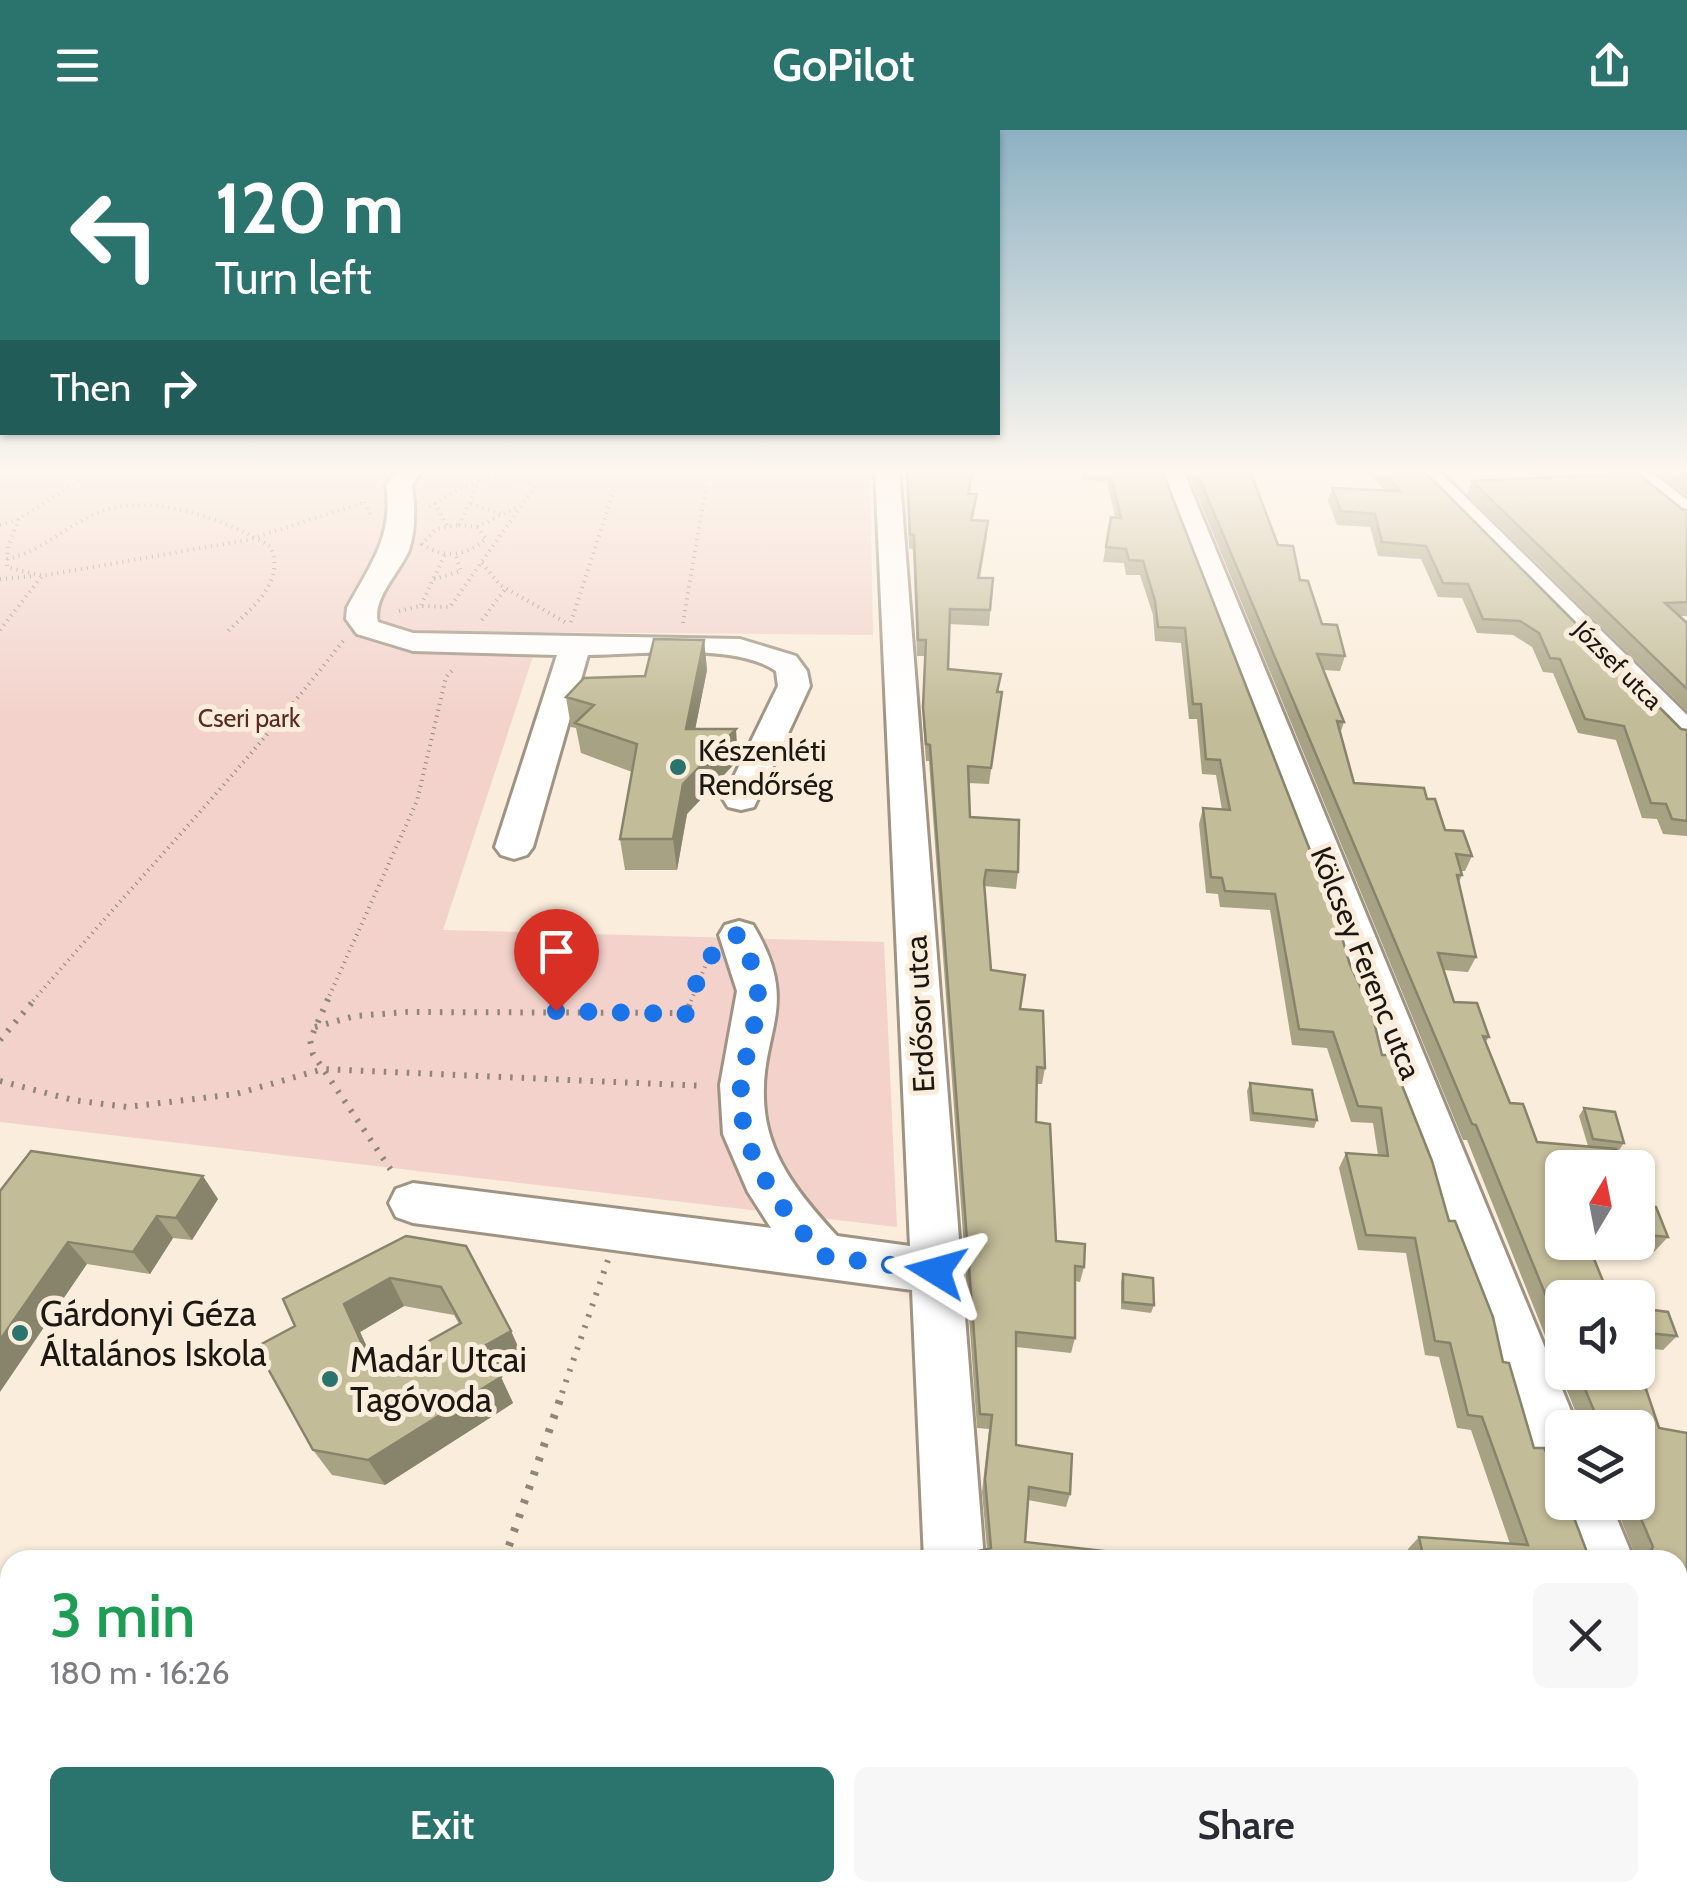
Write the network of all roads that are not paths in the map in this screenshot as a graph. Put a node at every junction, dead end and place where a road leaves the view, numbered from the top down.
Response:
1 (393, 551) edge
2 (892, 551) edge
3 (1202, 551) edge
4 (1503, 551) edge
5 (575, 646) junction
6 (1687, 734) edge
7 (741, 799) dead end
8 (514, 847) dead end
9 (739, 934) road end
10 (414, 1203) road end
11 (823, 1256) junction
12 (936, 1271) junction
13 (1545, 1414) edge
14 (1588, 1520) edge
15 (953, 1550) edge
16 (1600, 1550) edge

1 - 5 street
2 - 12 street, Erdősor utca
3 - 13 street, Kölcsey Ferenc utca
4 - 6 street, József utca
5 - 7 street
5 - 8 street
9 - 11 street
10 - 11 street
11 - 12 street
12 - 15 street, Erdősor utca
14 - 16 street

